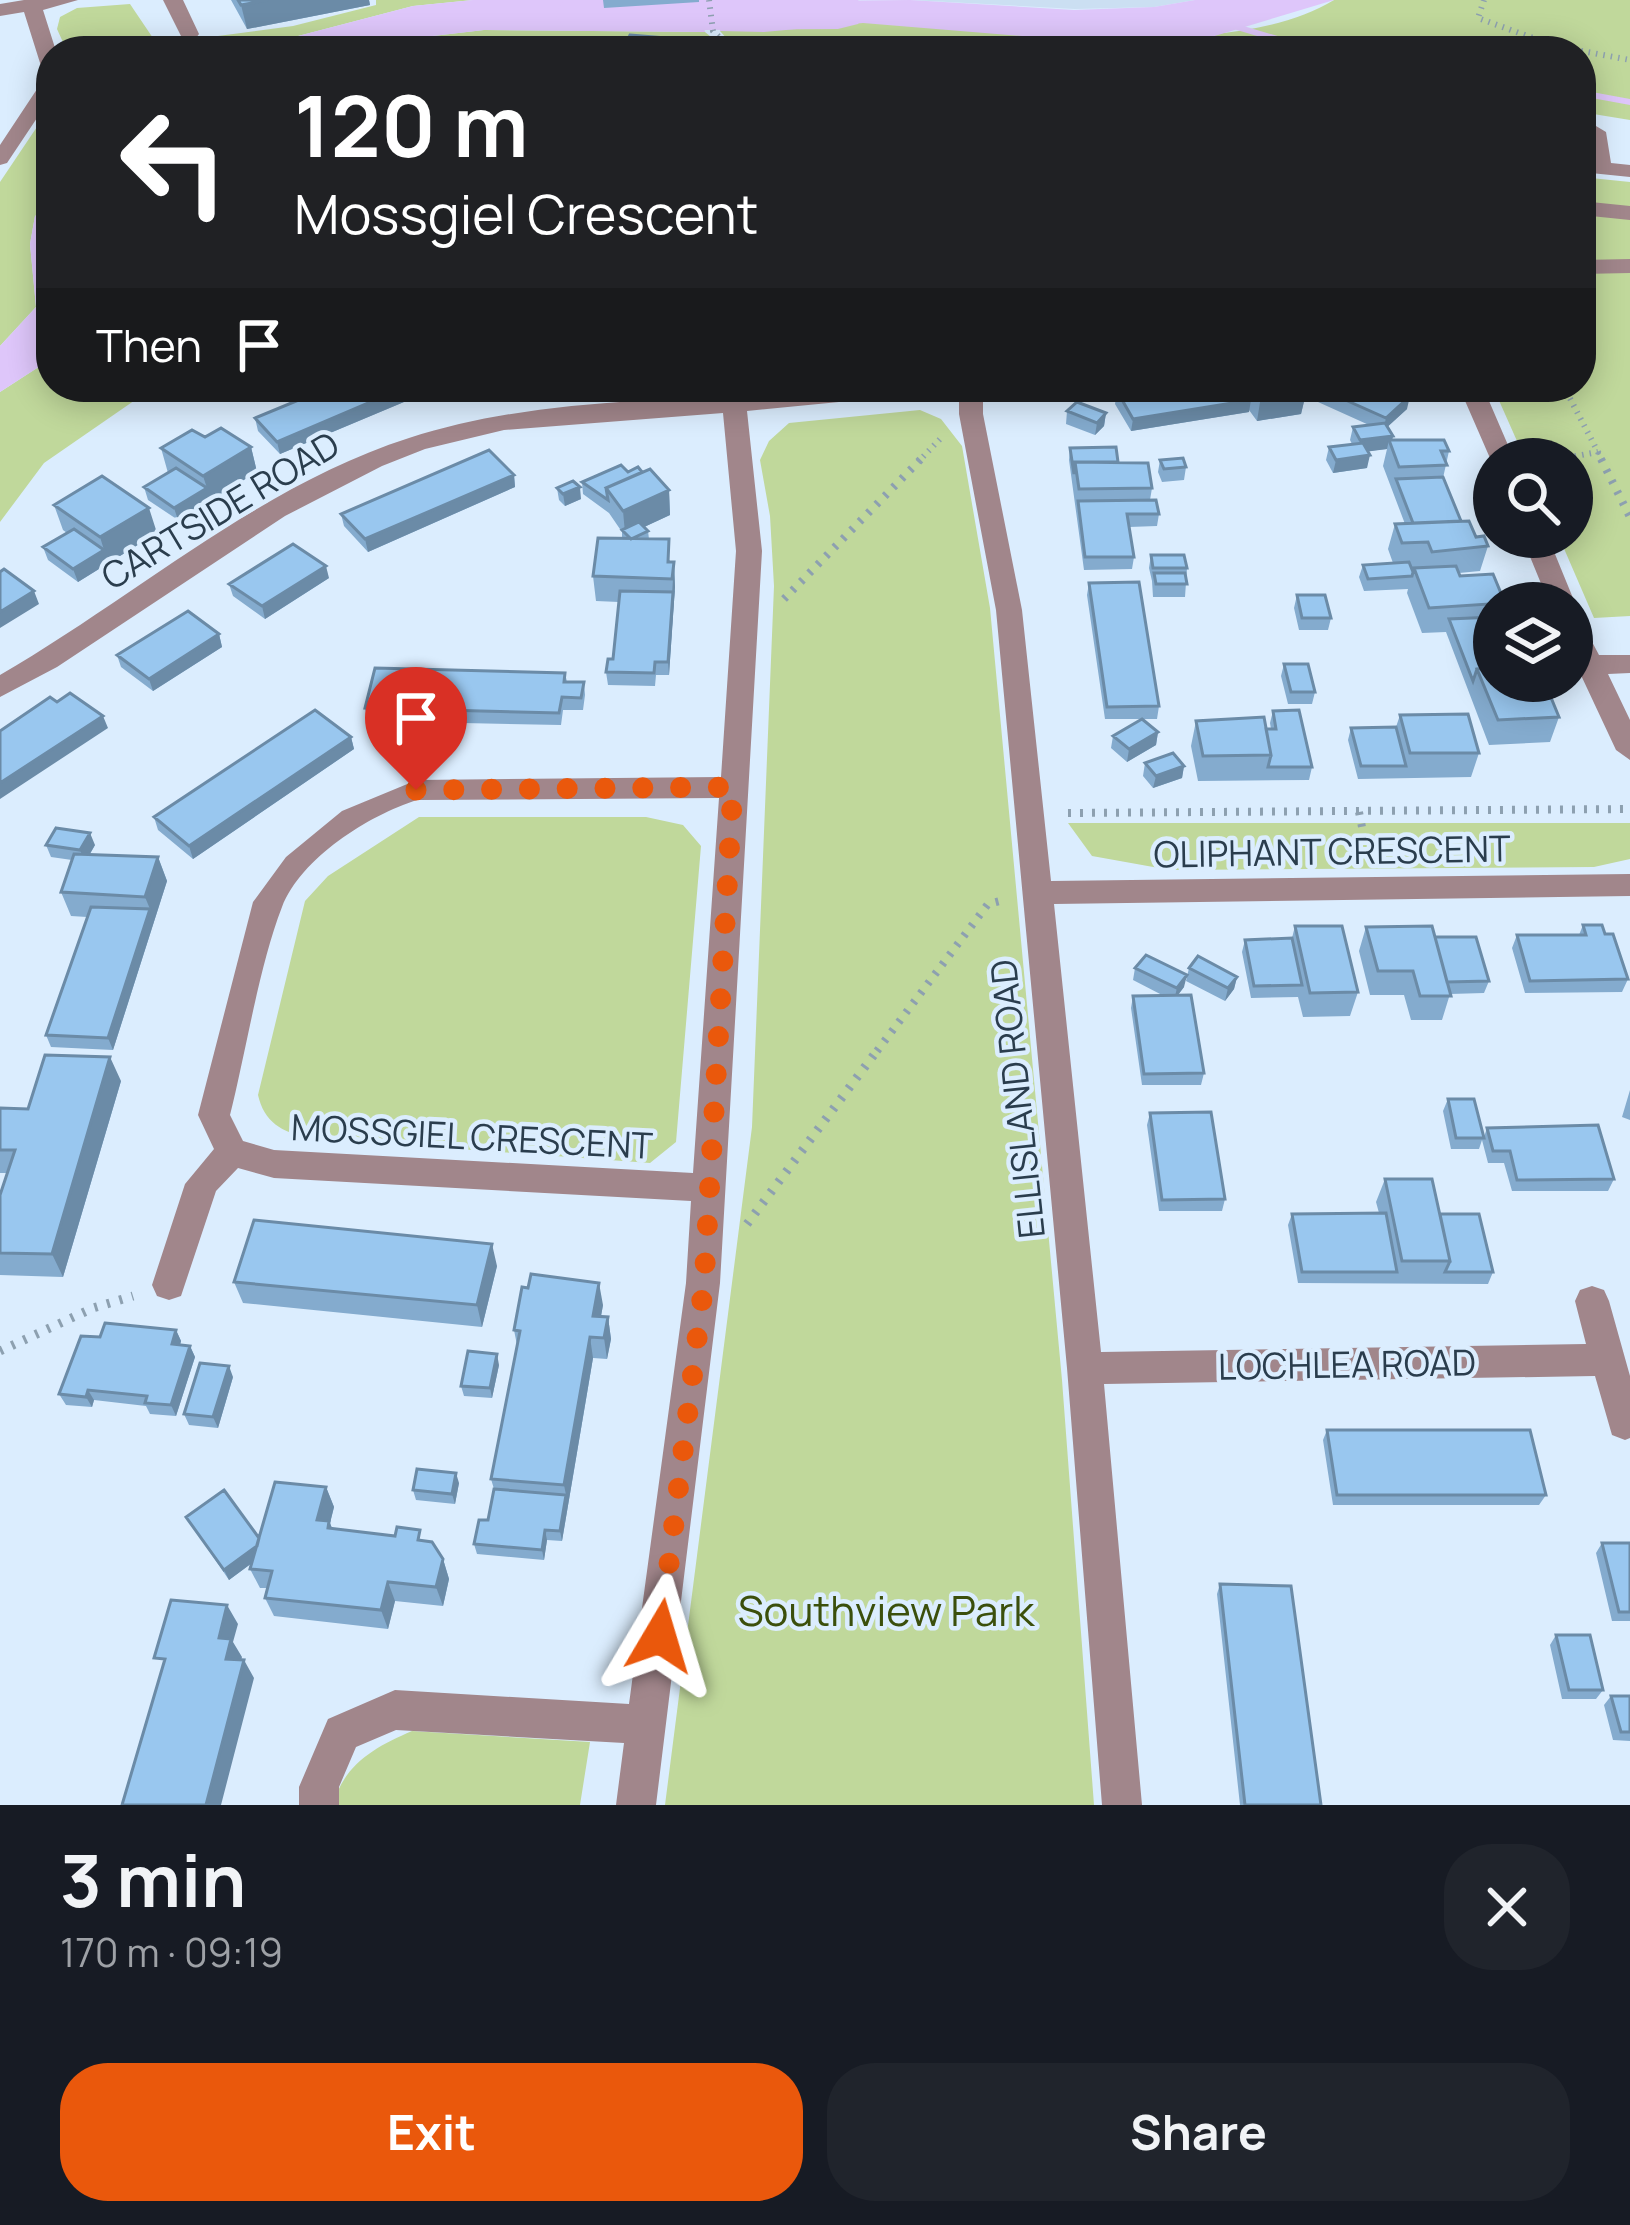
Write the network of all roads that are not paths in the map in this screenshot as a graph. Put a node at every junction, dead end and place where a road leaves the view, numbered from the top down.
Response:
1 (68, 0) edge
2 (173, 0) edge
3 (31, 4) junction
4 (0, 10) edge
5 (189, 34) dead end
6 (41, 36) edge
7 (36, 107) edge
8 (0, 118) edge
9 (30, 119) junction
10 (0, 159) edge
11 (1596, 168) edge
12 (1630, 171) edge
13 (1596, 209) edge
14 (1630, 212) edge
15 (1630, 266) edge
16 (1596, 267) edge
17 (765, 402) edge
18 (971, 402) edge
19 (1478, 402) edge
20 (734, 405) junction
21 (1493, 438) edge
22 (1630, 664) edge
23 (1593, 665) edge
24 (1593, 671) edge
25 (0, 687) edge
26 (1630, 750) edge
27 (733, 787) junction
28 (1630, 885) edge
29 (1035, 893) junction
30 (232, 1152) junction
31 (708, 1188) junction
32 (169, 1285) road end
33 (1592, 1301) dead end
34 (1608, 1360) junction
35 (1085, 1368) junction
36 (1625, 1423) dead end
37 (649, 1725) junction
38 (319, 1805) edge
39 (635, 1805) edge
40 (1122, 1805) edge

1 - 3 street
2 - 5 street
3 - 4 street
3 - 6 street
7 - 9 street
8 - 9 street
9 - 10 street
11 - 12 street
13 - 14 street
15 - 16 street
17 - 20 street, CARTSIDE ROAD
18 - 29 street, ELLISLAND ROAD
19 - 21 street
20 - 25 street, CARTSIDE ROAD
20 - 27 street
22 - 23 street
24 - 26 street
27 - 30 street
27 - 31 street
28 - 29 street, OLIPHANT CRESCENT
29 - 35 street, ELLISLAND ROAD
30 - 31 street, MOSSGIEL CRESCENT
30 - 32 street
31 - 37 street
33 - 34 street
34 - 35 street, LOCHLEA ROAD
34 - 36 street
35 - 40 street, ELLISLAND ROAD
37 - 38 street
37 - 39 street

